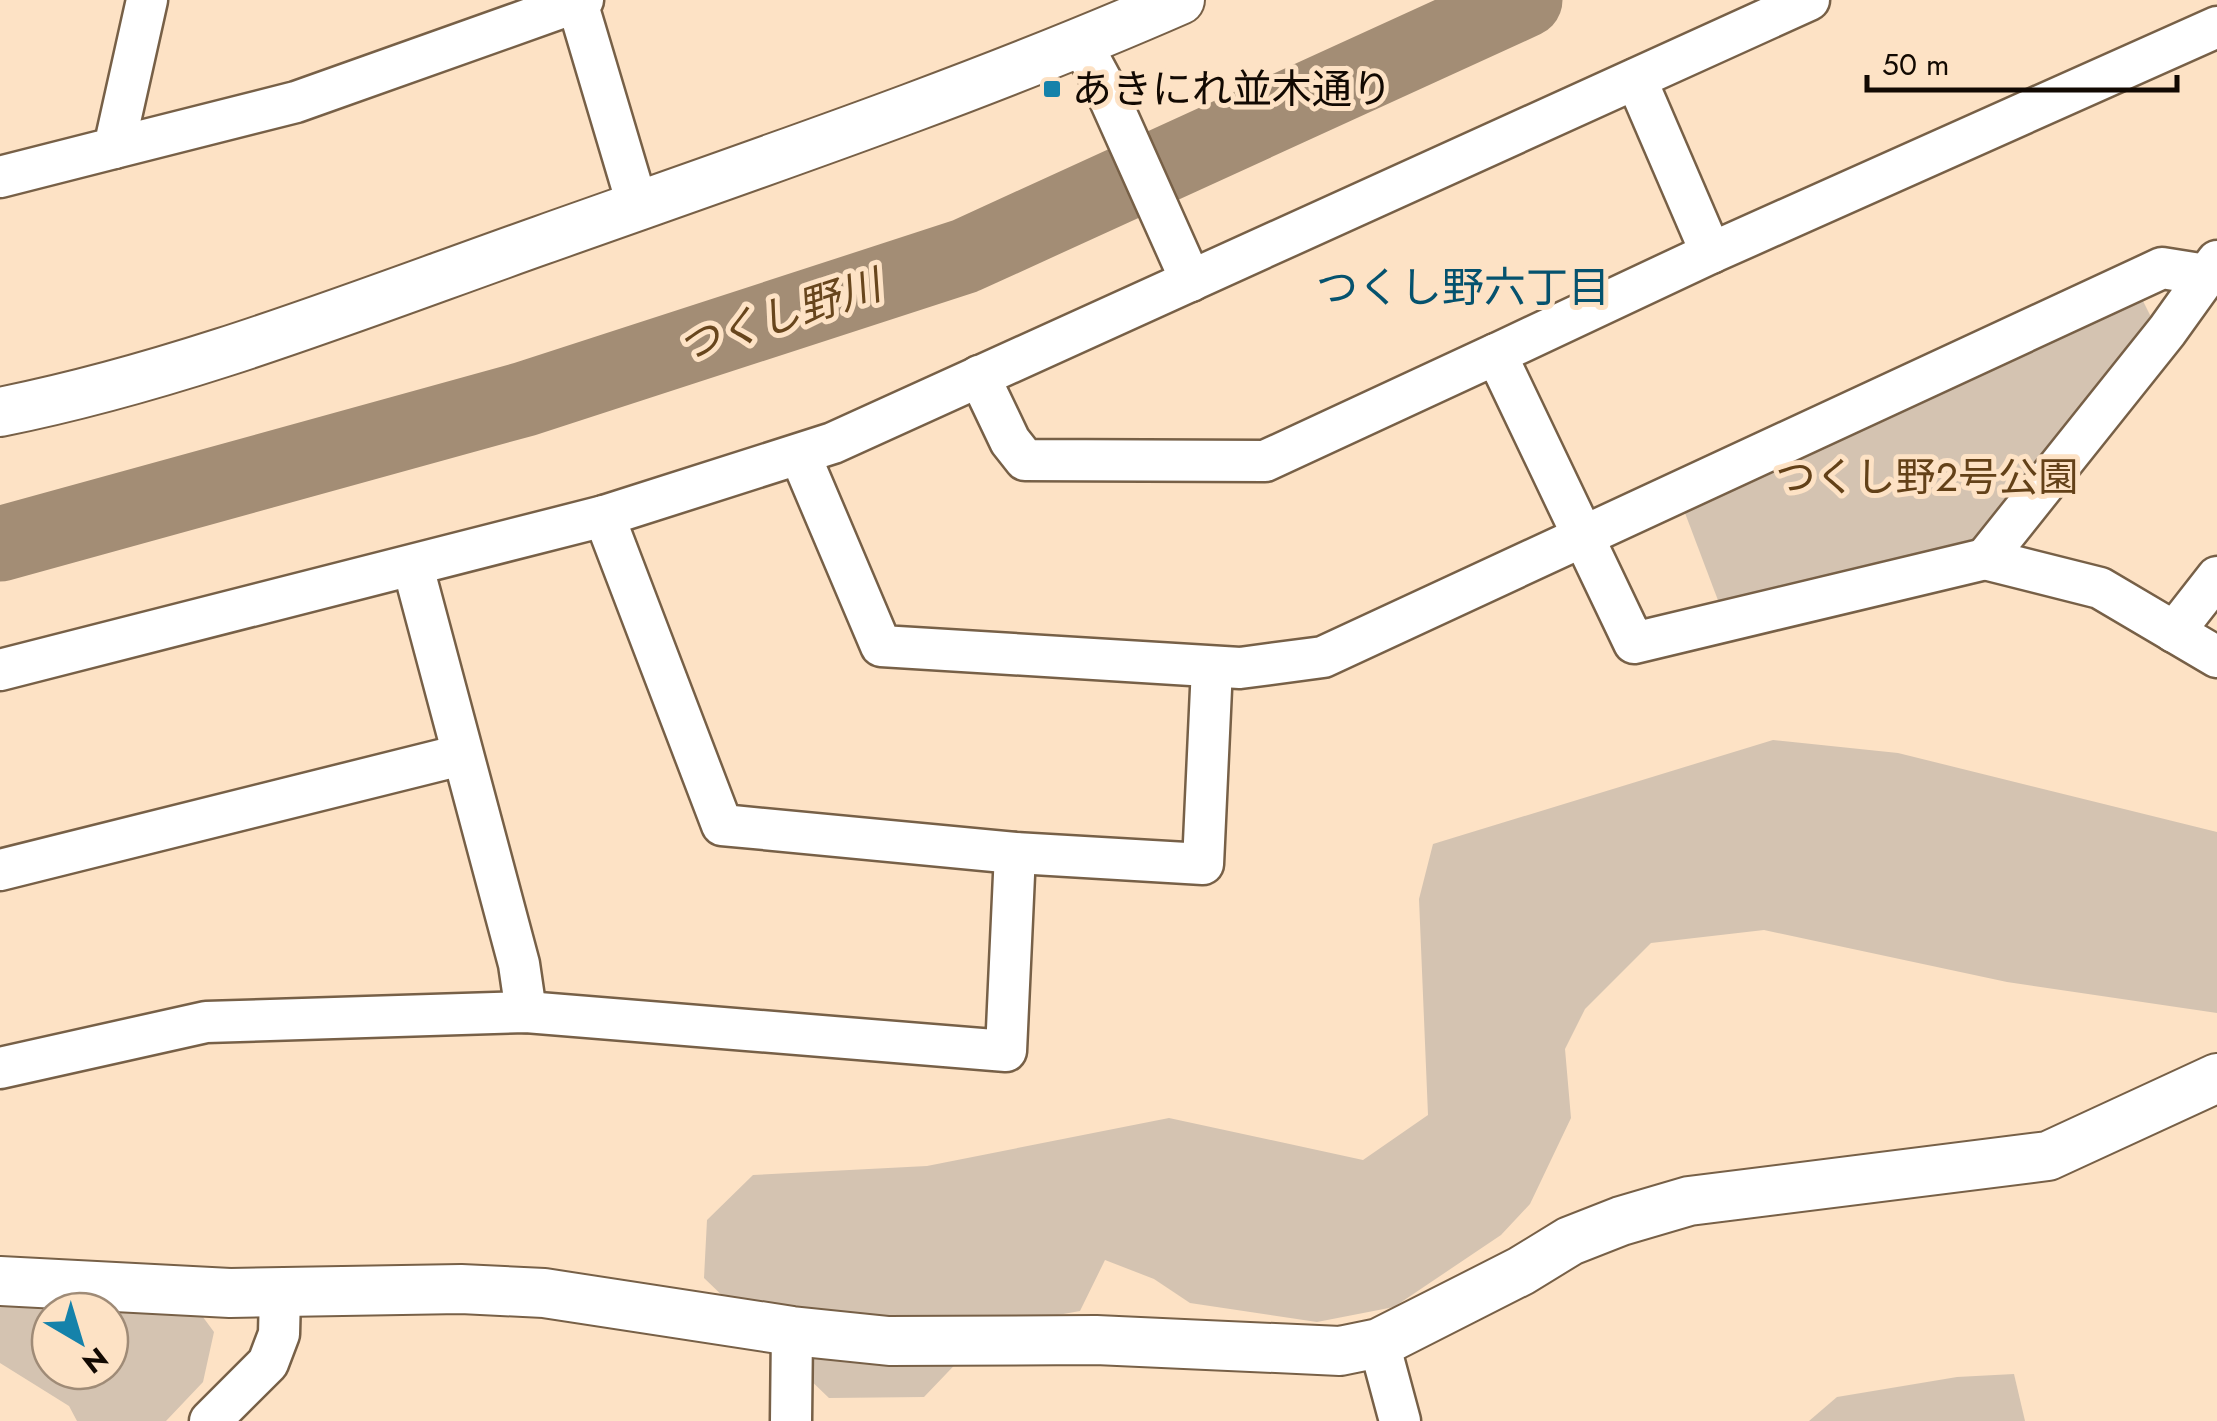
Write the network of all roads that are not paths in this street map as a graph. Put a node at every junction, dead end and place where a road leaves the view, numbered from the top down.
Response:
1 (147, 0) edge
2 (1180, 0) edge
3 (1809, 0) edge
4 (580, 1) edge
5 (2217, 27) edge
6 (1081, 43) junction
7 (1636, 78) junction
8 (114, 148) junction
9 (0, 177) edge
10 (638, 207) junction
11 (1710, 253) junction
12 (2212, 268) edge
13 (1191, 281) junction
14 (1496, 354) junction
15 (978, 376) junction
16 (0, 412) edge
17 (800, 455) junction
18 (604, 516) junction
19 (1584, 537) junction
20 (1985, 559) junction
21 (413, 567) junction
22 (2217, 577) edge
23 (2174, 632) junction
24 (2217, 657) edge
25 (1212, 666) junction
26 (0, 670) edge
27 (461, 755) junction
28 (1015, 852) junction
29 (0, 870) edge
30 (526, 1012) junction
31 (0, 1068) edge
32 (2217, 1078) edge
33 (0, 1281) edge
34 (280, 1294) junction
35 (792, 1331) junction
36 (1379, 1344) junction
37 (210, 1421) edge
38 (791, 1421) edge
39 (1400, 1421) edge

1 - 8 street
2 - 6 street
3 - 7 street
4 - 8 street
4 - 10 street
5 - 11 street
6 - 10 street
6 - 13 street
7 - 11 street
7 - 13 street
8 - 9 street
10 - 16 street
11 - 14 street
12 - 19 street
12 - 20 street
13 - 15 street
14 - 15 street
14 - 19 street
15 - 17 street
17 - 18 street
17 - 25 street
18 - 21 street
18 - 28 street
19 - 20 street
19 - 25 street
20 - 23 street
21 - 26 street
21 - 27 street
22 - 23 street
23 - 24 street
25 - 28 street
27 - 29 street
27 - 30 street
28 - 30 street
30 - 31 street
32 - 36 street
33 - 34 street
34 - 35 street
34 - 37 street
35 - 36 street
35 - 38 street
36 - 39 street

